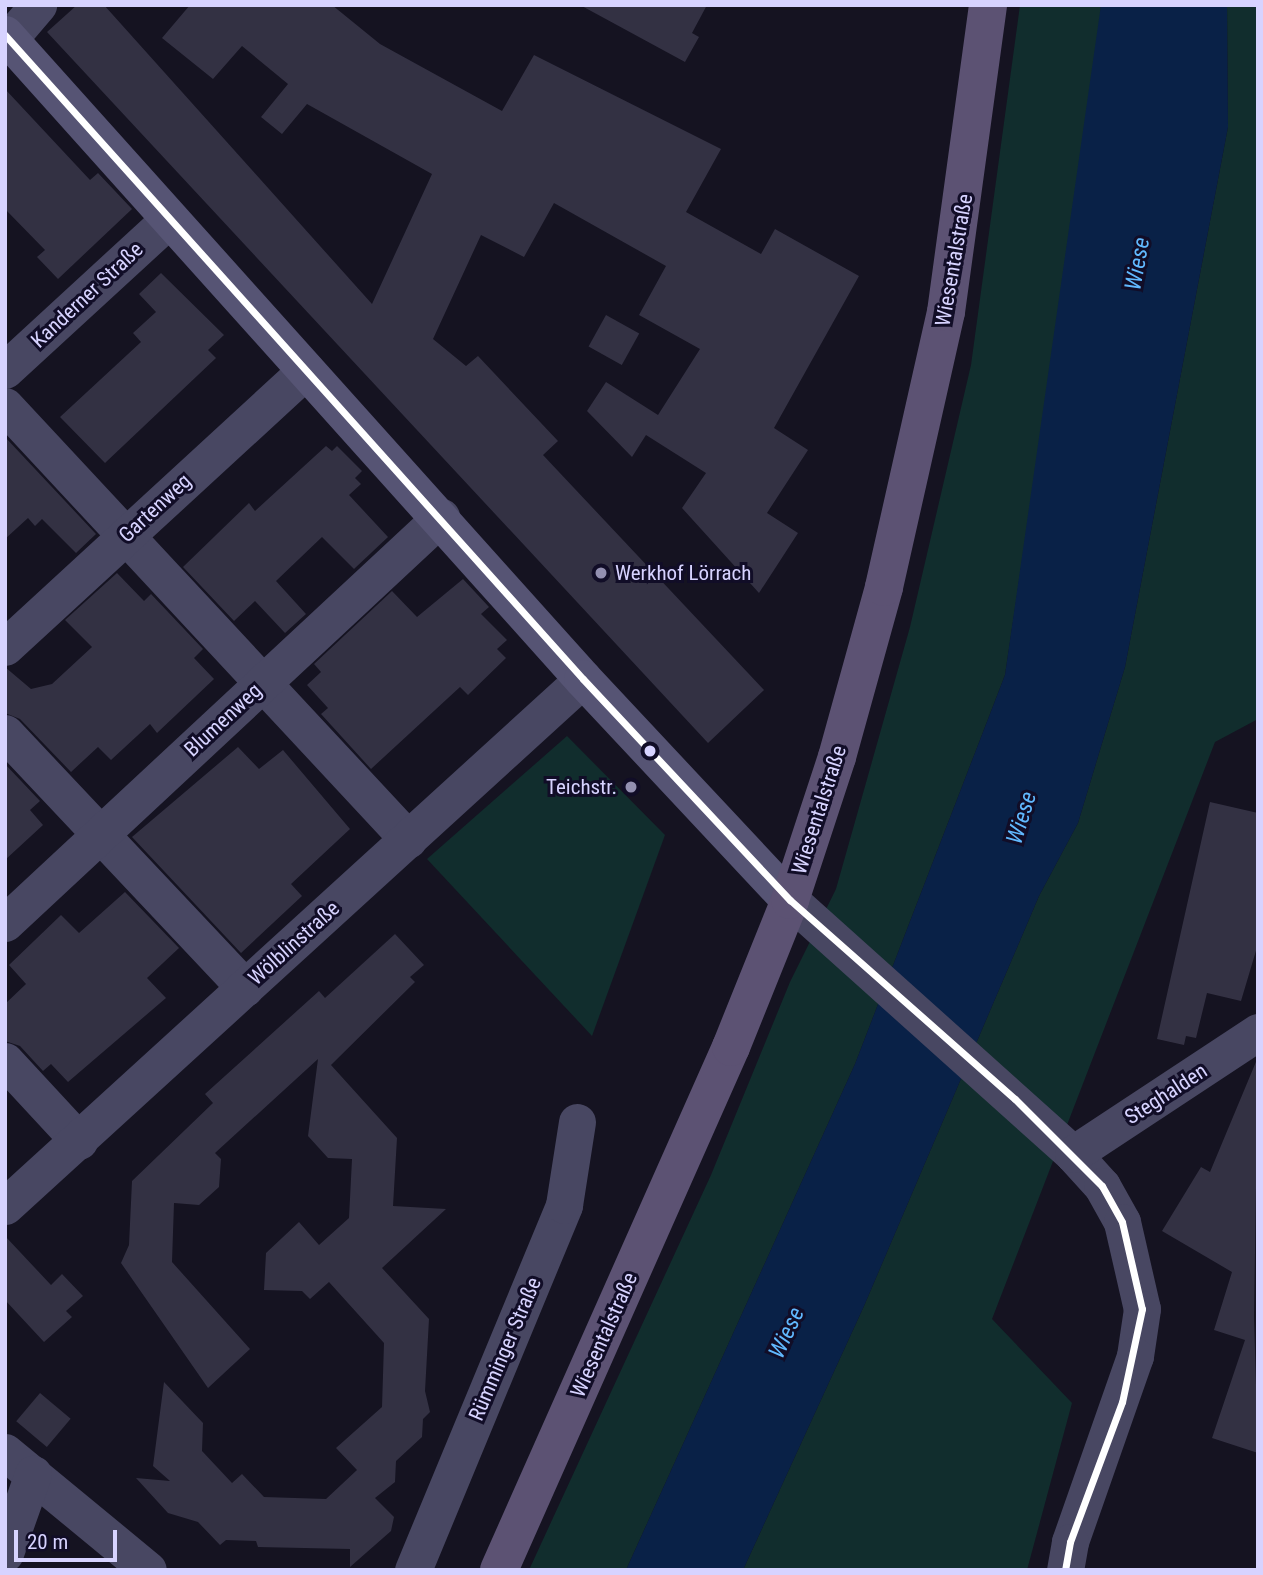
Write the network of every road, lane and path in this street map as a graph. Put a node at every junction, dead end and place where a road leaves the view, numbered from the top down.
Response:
1 (38, 5) edge
2 (988, 5) edge
3 (7, 37) edge
4 (169, 219) junction
5 (5, 370) edge
6 (306, 370) junction
7 (5, 406) edge
8 (441, 517) junction
9 (126, 535) junction
10 (5, 647) edge
11 (583, 679) junction
12 (264, 682) junction
13 (5, 733) edge
14 (99, 835) junction
15 (408, 839) junction
16 (790, 900) junction
17 (5, 923) edge
18 (245, 988) junction
19 (1258, 1032) edge
20 (5, 1061) edge
21 (577, 1122) dead end
22 (79, 1141) junction
23 (1073, 1154) junction
24 (5, 1206) edge
25 (19, 1463) edge
26 (5, 1553) edge
27 (148, 1570) edge
28 (413, 1570) edge
29 (499, 1570) edge
30 (1065, 1570) edge

1 - 3 street
2 - 16 main road, Wiesentalstraße
3 - 4 street
4 - 5 street, Kanderner Straße
4 - 6 street
6 - 8 street
6 - 9 street, Gartenweg
7 - 9 street
8 - 11 street
8 - 12 street, Blumenweg
9 - 10 street, Gartenweg
9 - 12 street
11 - 15 street, Wölblinstraße
11 - 16 street
12 - 14 street, Blumenweg
12 - 15 street
13 - 14 street
14 - 17 street, Blumenweg
14 - 18 street
15 - 18 street, Wölblinstraße
16 - 23 street
16 - 29 main road, Wiesentalstraße
18 - 22 street, Wölblinstraße
19 - 23 street, Steghalden
20 - 22 street
21 - 28 street, Rümminger Straße
22 - 24 street, Wölblinstraße
23 - 30 street
25 - 26 street
25 - 27 street

